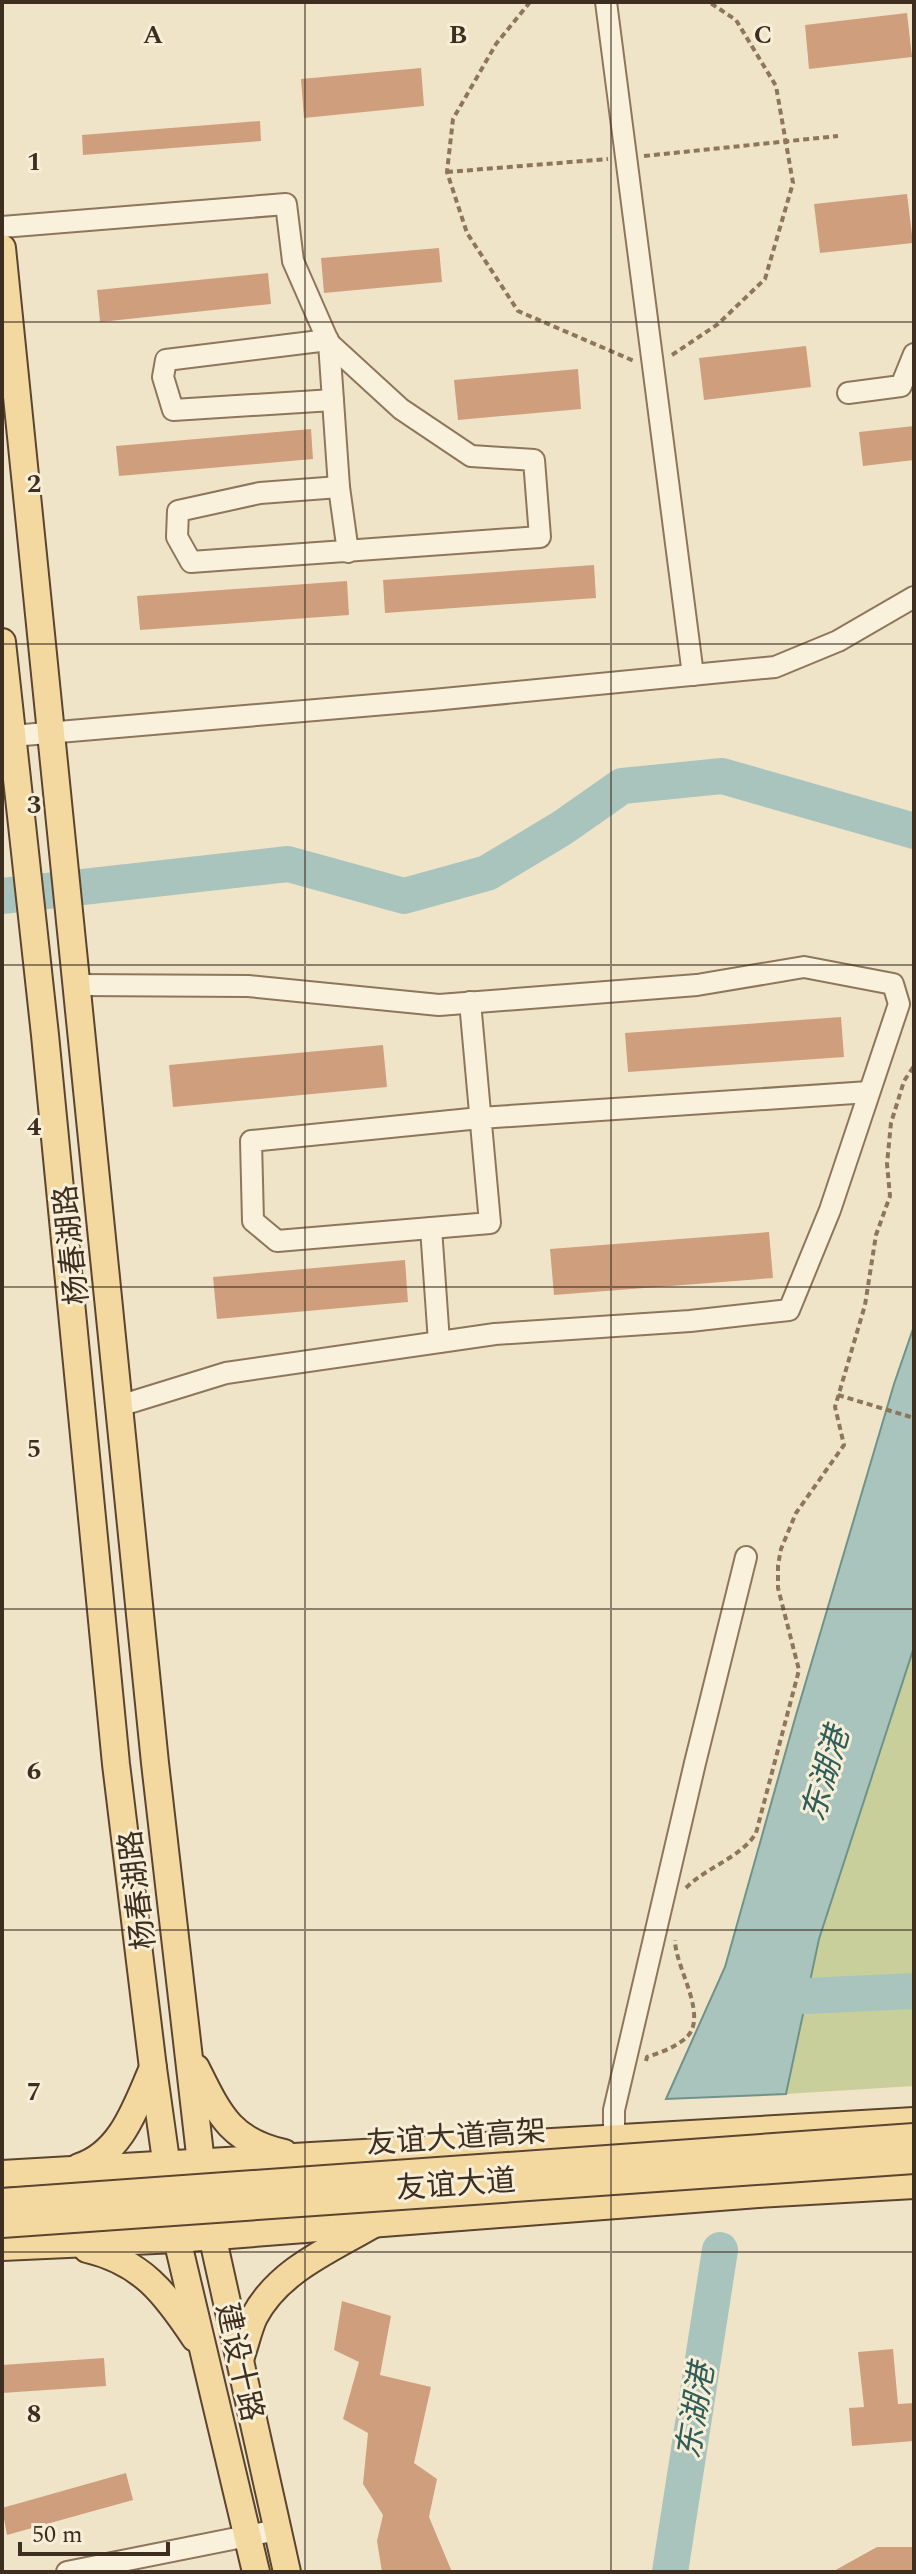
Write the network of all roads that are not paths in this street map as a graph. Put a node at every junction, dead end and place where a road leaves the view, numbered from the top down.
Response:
1 (606, 2) edge
2 (2, 227) edge
3 (2, 248) edge
4 (329, 342) junction
5 (914, 354) edge
6 (848, 393) dead end
7 (333, 400) junction
8 (339, 487) junction
9 (348, 552) junction
10 (914, 597) edge
11 (2, 642) edge
12 (693, 675) junction
13 (51, 731) junction
14 (12, 736) junction
15 (76, 972) junction
16 (470, 1002) junction
17 (869, 1092) junction
18 (480, 1118) junction
19 (431, 1228) junction
20 (439, 1342) junction
21 (119, 1406) junction
22 (746, 1557) dead end
23 (189, 2055) junction
24 (153, 2068) junction
25 (914, 2121) edge
26 (914, 2137) edge
27 (614, 2138) junction
28 (399, 2153) junction
29 (914, 2160) edge
30 (201, 2163) junction
31 (166, 2165) junction
32 (70, 2169) junction
33 (2, 2174) edge
34 (914, 2185) edge
35 (2, 2202) edge
36 (378, 2222) junction
37 (2, 2224) edge
38 (212, 2235) junction
39 (177, 2239) junction
40 (60, 2243) junction
41 (2, 2247) edge
42 (206, 2355) junction
43 (239, 2363) junction
44 (277, 2530) junction
45 (247, 2536) junction
46 (67, 2572) edge
47 (256, 2572) edge
48 (287, 2572) edge

1 - 12 street
2 - 4 street
3 - 13 main road, 杨春湖路
4 - 7 street
4 - 7 street
4 - 9 street
5 - 6 street
7 - 8 street
8 - 9 street
8 - 9 street
10 - 12 street
11 - 14 main road, 杨春湖路
12 - 13 street
13 - 14 street
13 - 15 main road, 杨春湖路
14 - 24 main road, 杨春湖路
15 - 16 street
15 - 21 main road, 杨春湖路
16 - 17 street
16 - 18 street
17 - 18 street
17 - 20 street
18 - 19 street
18 - 19 street
19 - 20 street
20 - 21 street
21 - 23 main road, 杨春湖路
22 - 27 street
23 - 28 main road
23 - 30 main road, 杨春湖路
24 - 31 main road, 杨春湖路
24 - 32 main road
25 - 27 main road, 友谊大道
26 - 35 main road, 友谊大道高架, bridge
27 - 28 main road, 友谊大道
28 - 30 main road, 友谊大道
29 - 37 main road, 友谊大道高架, bridge
30 - 31 main road, 友谊大道
30 - 38 main road, 杨春湖路
31 - 32 main road, 友谊大道
31 - 39 main road, 建设十路
32 - 33 main road, 友谊大道
34 - 36 main road, 友谊大道
36 - 38 main road, 友谊大道
36 - 43 main road
38 - 39 main road, 友谊大道
38 - 43 main road, 建设十路
39 - 40 main road, 友谊大道
39 - 42 main road, 建设十路
40 - 41 main road, 友谊大道
40 - 42 main road
42 - 45 main road, 建设十路
43 - 44 main road, 建设十路
44 - 45 street
44 - 48 main road, 建设十路
45 - 46 street
45 - 47 main road, 建设十路

